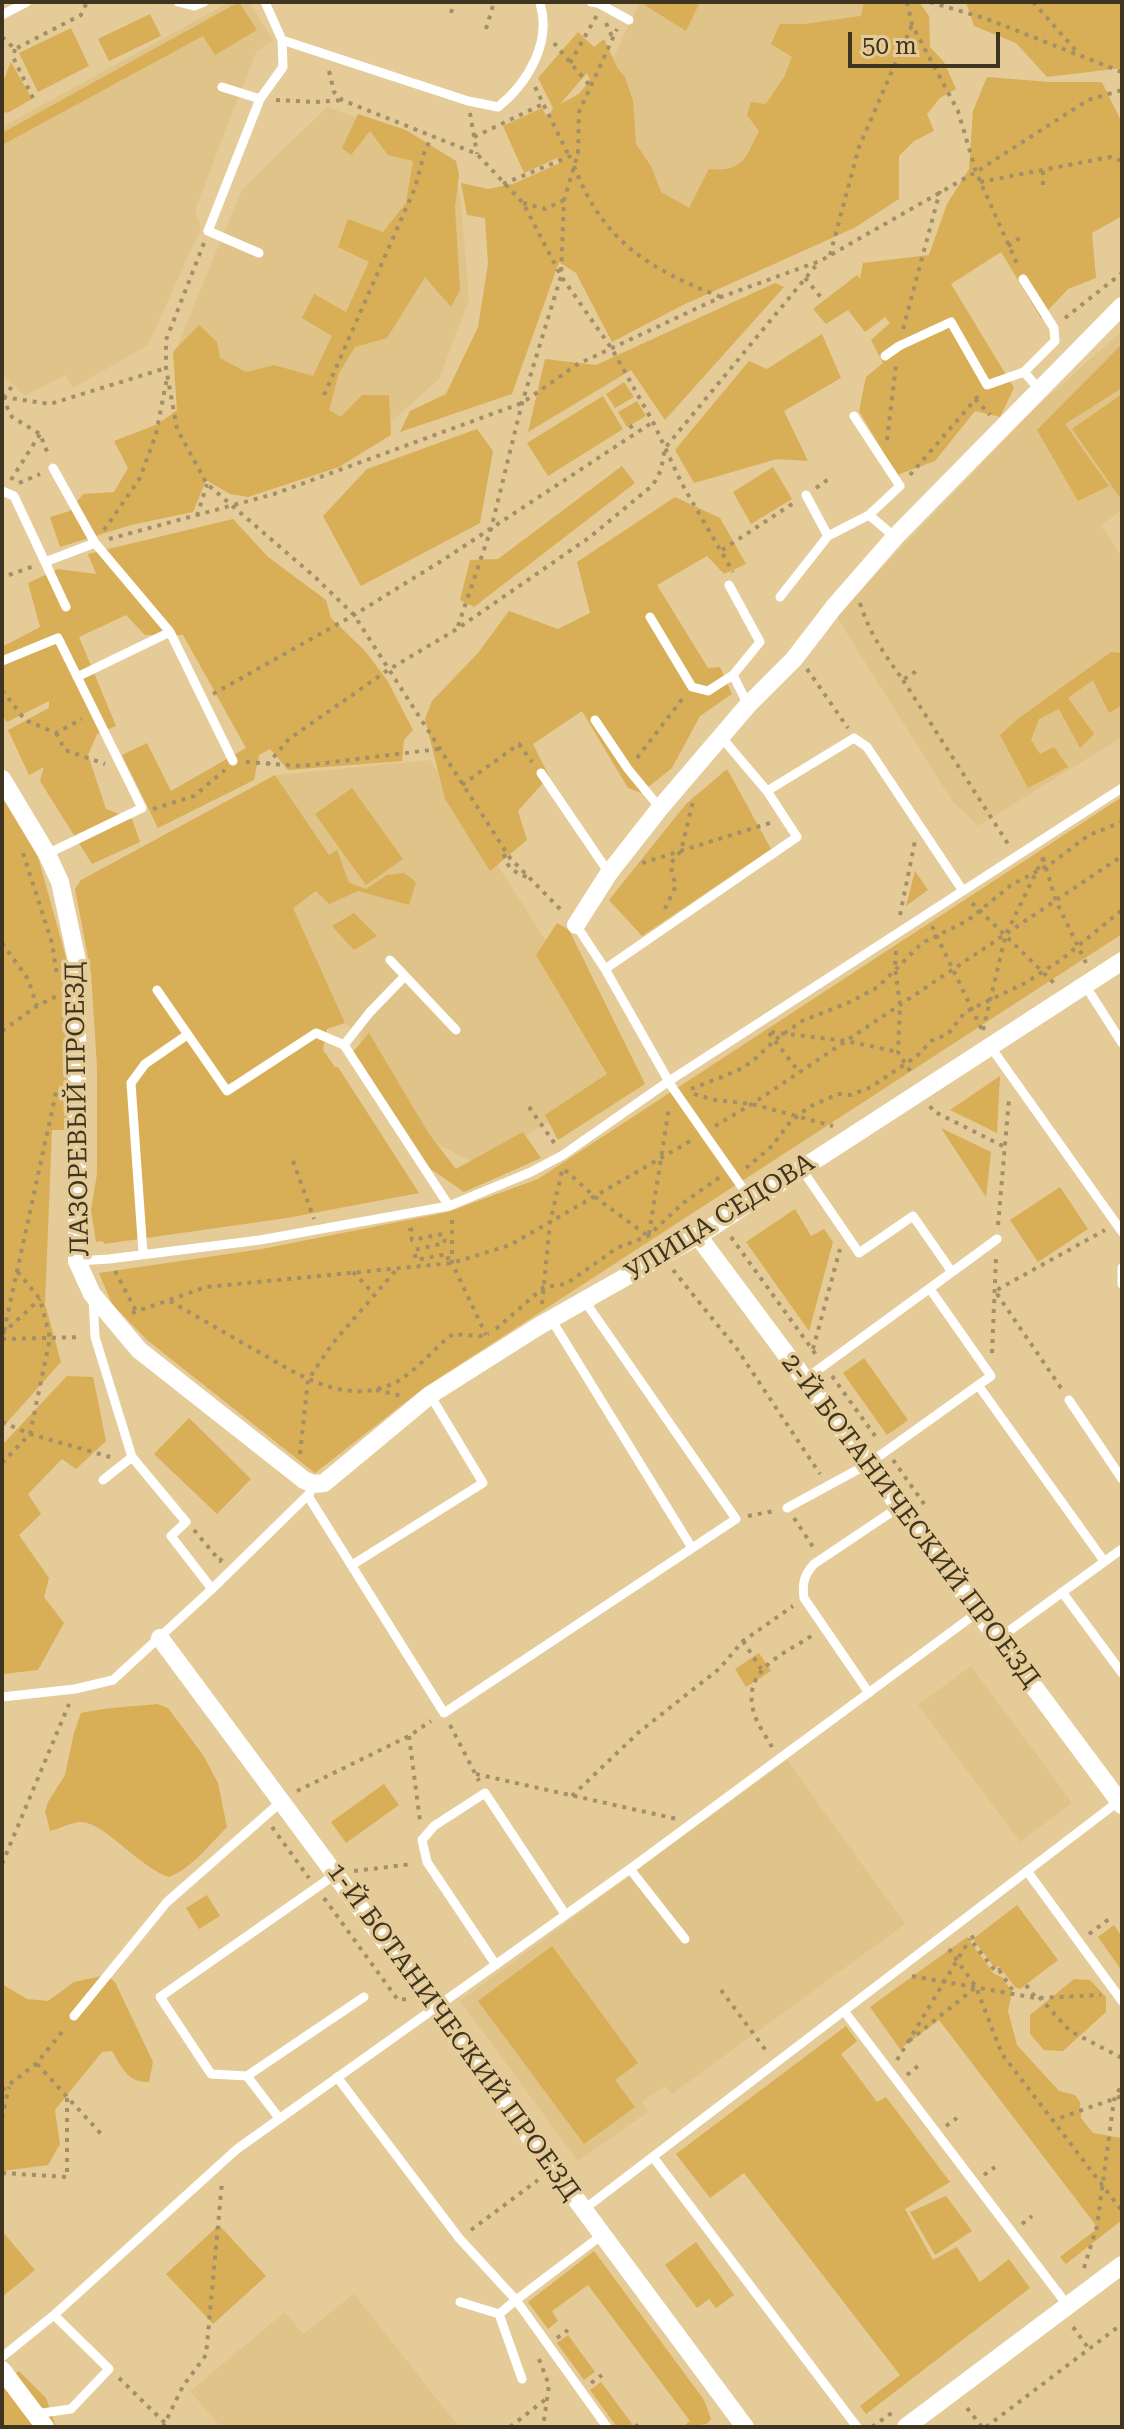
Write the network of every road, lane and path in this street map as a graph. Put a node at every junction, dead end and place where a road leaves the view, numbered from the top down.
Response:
1 (27, 2) edge
2 (87, 2) edge
3 (178, 2) edge
4 (204, 2) edge
5 (265, 2) edge
6 (454, 2) edge
7 (494, 2) edge
8 (540, 2) edge
9 (591, 2) edge
10 (907, 2) edge
11 (930, 2) edge
12 (1033, 2) edge
13 (608, 7) edge
14 (451, 13) dead end
15 (2, 15) edge
16 (626, 18) joint
17 (912, 25) junction
18 (486, 29) dead end
19 (544, 31) junction
20 (2, 37) edge
21 (282, 40) junction
22 (15, 49) junction
23 (325, 53) junction
24 (1081, 56) junction
25 (570, 63) junction
26 (1122, 72) edge
27 (529, 73) junction
28 (222, 87) dead end
29 (591, 87) junction
30 (1122, 90) edge
31 (260, 99) junction
32 (34, 100) dead end
33 (342, 100) junction
34 (468, 101) junction
35 (543, 104) junction
36 (432, 137) junction
37 (474, 137) junction
38 (578, 153) junction
39 (477, 154) junction
40 (569, 156) junction
41 (1122, 161) edge
42 (574, 166) junction
43 (1043, 170) junction
44 (976, 172) junction
45 (980, 182) junction
46 (503, 184) junction
47 (1043, 185) dead end
48 (564, 200) junction
49 (523, 203) junction
50 (208, 231) junction
51 (1024, 235) dead end
52 (1008, 246) junction
53 (259, 253) dead end
54 (830, 255) junction
55 (820, 261) junction
56 (1122, 273) edge
57 (561, 276) junction
58 (805, 278) junction
59 (1023, 279) joint
60 (721, 297) junction
61 (824, 301) dead end
62 (1122, 306) edge
63 (1054, 328) junction
64 (612, 349) junction
65 (885, 356) dead end
66 (166, 368) junction
67 (1024, 372) junction
68 (167, 376) junction
69 (14, 384) dead end
70 (987, 385) junction
71 (1040, 390) junction
72 (324, 395) dead end
73 (2, 398) edge
74 (522, 403) junction
75 (854, 416) dead end
76 (653, 422) junction
77 (630, 425) dead end
78 (635, 433) junction
79 (40, 434) junction
80 (665, 448) junction
81 (53, 468) joint
82 (39, 474) dead end
83 (13, 477) dead end
84 (830, 478) dead end
85 (17, 484) dead end
86 (207, 484) junction
87 (900, 486) junction
88 (2, 491) edge
89 (806, 495) junction
90 (232, 506) junction
91 (869, 515) junction
92 (197, 516) junction
93 (491, 529) junction
94 (828, 536) junction
95 (895, 537) junction
96 (95, 543) junction
97 (722, 550) junction
98 (45, 562) junction
99 (9, 575) dead end
100 (732, 581) joint
101 (852, 588) junction
102 (780, 597) dead end
103 (66, 607) dead end
104 (354, 615) junction
105 (650, 617) dead end
106 (457, 629) junction
107 (170, 632) junction
108 (794, 659) junction
109 (2, 661) edge
110 (919, 669) dead end
111 (388, 670) junction
112 (733, 675) junction
113 (77, 677) junction
114 (903, 680) junction
115 (692, 687) junction
116 (2, 690) edge
117 (204, 699) junction
118 (748, 705) junction
119 (95, 712) junction
120 (595, 720) dead end
121 (56, 733) junction
122 (722, 738) junction
123 (854, 738) junction
124 (438, 749) junction
125 (233, 761) junction
126 (702, 761) junction
127 (267, 765) junction
128 (628, 769) junction
129 (124, 770) junction
130 (541, 773) joint
131 (2, 779) edge
132 (462, 785) junction
133 (1122, 788) edge
134 (767, 791) junction
135 (142, 808) junction
136 (660, 808) junction
137 (785, 818) junction
138 (1122, 822) edge
139 (19, 841) dead end
140 (1037, 843) junction
141 (681, 851) junction
142 (47, 854) junction
143 (1122, 856) edge
144 (1016, 857) junction
145 (1043, 858) junction
146 (1046, 867) junction
147 (1037, 870) junction
148 (609, 873) junction
149 (963, 891) junction
150 (1056, 901) junction
151 (980, 910) junction
152 (1122, 910) edge
153 (927, 915) junction
154 (899, 923) dead end
155 (576, 925) junction
156 (1006, 934) junction
157 (937, 935) junction
158 (653, 936) junction
159 (2, 943) edge
160 (1079, 948) junction
161 (390, 960) dead end
162 (1122, 961) edge
163 (1087, 965) dead end
164 (953, 967) junction
165 (605, 969) junction
166 (1041, 972) junction
167 (405, 976) junction
168 (1056, 985) dead end
169 (1085, 985) junction
170 (157, 990) dead end
171 (68, 995) junction
172 (991, 999) junction
173 (37, 1006) junction
174 (60, 1008) dead end
175 (972, 1008) junction
176 (761, 1022) junction
177 (456, 1030) dead end
178 (2, 1031) edge
179 (768, 1031) junction
180 (785, 1033) junction
181 (187, 1035) junction
182 (987, 1039) junction
183 (775, 1040) junction
184 (846, 1041) junction
185 (1122, 1043) edge
186 (344, 1045) junction
187 (898, 1052) dead end
188 (799, 1072) junction
189 (60, 1075) dead end
190 (671, 1084) junction
191 (752, 1104) junction
192 (529, 1107) dead end
193 (796, 1116) junction
194 (836, 1127) dead end
195 (703, 1133) junction
196 (554, 1143) junction
197 (542, 1149) dead end
198 (563, 1155) junction
199 (662, 1157) junction
200 (293, 1161) dead end
201 (801, 1168) junction
202 (733, 1175) junction
203 (595, 1197) junction
204 (751, 1200) junction
205 (449, 1206) junction
206 (550, 1223) junction
207 (438, 1224) dead end
208 (424, 1227) dead end
209 (1119, 1228) edge
210 (315, 1229) junction
211 (844, 1231) junction
212 (730, 1235) dead end
213 (648, 1236) junction
214 (698, 1236) junction
215 (997, 1239) dead end
216 (655, 1245) dead end
217 (143, 1253) junction
218 (77, 1261) junction
219 (450, 1263) junction
220 (670, 1267) dead end
221 (114, 1268) dead end
222 (1122, 1268) edge
223 (397, 1269) junction
224 (17, 1271) junction
225 (353, 1272) junction
226 (952, 1272) junction
227 (1122, 1284) edge
228 (544, 1287) junction
229 (930, 1289) junction
230 (92, 1294) junction
231 (374, 1294) junction
232 (40, 1299) junction
233 (584, 1300) junction
234 (170, 1301) junction
235 (136, 1311) junction
236 (130, 1314) dead end
237 (546, 1318) junction
238 (3, 1335) edge
239 (486, 1335) junction
240 (95, 1337) junction
241 (50, 1338) junction
242 (491, 1347) dead end
243 (813, 1350) junction
244 (824, 1366) junction
245 (308, 1380) junction
246 (804, 1380) junction
247 (978, 1385) junction
248 (430, 1395) junction
249 (1069, 1400) joint
250 (2, 1422) edge
251 (30, 1434) junction
252 (886, 1451) junction
253 (129, 1459) junction
254 (2, 1463) edge
255 (868, 1464) junction
256 (299, 1467) dead end
257 (1122, 1479) edge
258 (103, 1480) dead end
259 (828, 1486) junction
260 (315, 1488) junction
261 (899, 1507) junction
262 (787, 1508) junction
263 (932, 1514) dead end
264 (736, 1519) junction
265 (186, 1522) junction
266 (692, 1548) junction
267 (1122, 1549) edge
268 (231, 1550) dead end
269 (821, 1559) junction
270 (1104, 1561) junction
271 (352, 1565) junction
272 (212, 1589) junction
273 (1062, 1592) junction
274 (804, 1598) junction
275 (978, 1612) junction
276 (824, 1627) junction
277 (160, 1638) junction
278 (998, 1639) junction
279 (743, 1641) junction
280 (761, 1669) junction
281 (1122, 1673) edge
282 (75, 1689) junction
283 (869, 1693) junction
284 (2, 1697) edge
285 (444, 1713) junction
286 (409, 1736) junction
287 (778, 1759) junction
288 (476, 1774) junction
289 (485, 1793) junction
290 (572, 1796) junction
291 (282, 1801) junction
292 (1121, 1803) edge
293 (264, 1815) junction
294 (693, 1822) junction
295 (422, 1840) junction
296 (427, 1862) junction
297 (2, 1864) edge
298 (630, 1869) junction
299 (1027, 1871) junction
300 (336, 1874) junction
301 (316, 1888) junction
302 (565, 1914) junction
303 (1113, 1916) dead end
304 (1088, 1934) dead end
305 (685, 1939) dead end
306 (946, 1944) dead end
307 (957, 1960) junction
308 (496, 1965) junction
309 (905, 1975) dead end
310 (944, 1982) junction
311 (1026, 1985) dead end
312 (976, 1987) junction
313 (721, 1990) dead end
314 (1015, 1994) junction
315 (364, 1997) dead end
316 (1120, 1997) edge
317 (1037, 1998) junction
318 (433, 2003) junction
319 (844, 2011) junction
320 (74, 2016) joint
321 (906, 2044) junction
322 (1122, 2058) edge
323 (37, 2063) junction
324 (776, 2063) junction
325 (895, 2063) dead end
326 (918, 2066) dead end
327 (247, 2076) junction
328 (905, 2076) dead end
329 (337, 2077) junction
330 (10, 2084) junction
331 (1122, 2084) edge
332 (2, 2090) edge
333 (67, 2096) junction
334 (1122, 2096) edge
335 (1114, 2100) junction
336 (2, 2118) edge
337 (279, 2118) junction
338 (957, 2118) dead end
339 (1051, 2121) junction
340 (944, 2128) dead end
341 (103, 2136) dead end
342 (653, 2157) junction
343 (995, 2167) dead end
344 (553, 2168) junction
345 (2, 2173) edge
346 (982, 2177) dead end
347 (222, 2182) dead end
348 (1102, 2185) junction
349 (583, 2210) junction
350 (1122, 2211) edge
351 (1032, 2216) dead end
352 (1020, 2226) dead end
353 (602, 2235) junction
354 (459, 2238) junction
355 (1122, 2265) edge
356 (1084, 2270) dead end
357 (516, 2300) junction
358 (460, 2302) dead end
359 (1068, 2306) junction
360 (499, 2314) junction
361 (54, 2315) junction
362 (1122, 2324) edge
363 (1073, 2327) dead end
364 (1089, 2349) junction
365 (2, 2357) edge
366 (538, 2357) dead end
367 (109, 2369) junction
368 (2, 2370) edge
369 (522, 2379) dead end
370 (547, 2398) junction
371 (967, 2408) dead end
372 (40, 2420) edge
373 (165, 2425) edge
374 (738, 2425) edge
375 (510, 2427) edge
376 (543, 2427) edge
377 (607, 2427) edge
378 (857, 2427) edge
379 (906, 2427) edge
380 (984, 2427) edge

1 - 15 lane
2 - 22 path
3 - 4 lane
5 - 21 lane
6 - 14 path
7 - 18 path
8 - 19 lane
9 - 13 lane
10 - 17 path
11 - 24 path
12 - 24 path
13 - 16 lane
13 - 25 path
16 - 29 path
17 - 44 path
17 - 54 path
19 - 25 path
19 - 27 lane
20 - 22 path
21 - 23 lane
21 - 31 lane
22 - 32 path
23 - 33 path
23 - 34 lane
24 - 26 path
25 - 29 path
27 - 34 lane
27 - 35 path
28 - 31 lane
29 - 38 path
30 - 44 path
31 - 33 path
31 - 50 lane
33 - 36 path
34 - 37 path
35 - 37 path
35 - 40 path
36 - 39 path
36 - 72 path
37 - 39 path
38 - 40 path
38 - 42 path
39 - 46 path
40 - 46 path
41 - 43 path
42 - 48 path
42 - 60 path
43 - 45 path
43 - 47 path
44 - 45 path
44 - 54 path
45 - 52 path
46 - 49 path
48 - 49 path
48 - 57 path
49 - 57 path
50 - 53 lane
50 - 66 path
51 - 52 path
52 - 59 path
54 - 55 path
55 - 58 path
55 - 60 path
56 - 63 path
57 - 64 path
57 - 74 path
58 - 61 path
58 - 80 path
59 - 63 lane
60 - 64 path
62 - 71 street
63 - 67 lane
64 - 74 path
64 - 76 path
65 - 70 lane
66 - 68 path
66 - 73 path
67 - 70 lane
67 - 71 lane
68 - 86 path
68 - 96 path
69 - 73 path
70 - 87 path
71 - 95 street
73 - 79 path
74 - 90 path
74 - 93 path
75 - 87 lane
76 - 78 path
76 - 80 path
77 - 78 path
78 - 93 path
79 - 81 path
79 - 83 path
80 - 97 path
80 - 106 path
81 - 96 lane
82 - 85 path
84 - 89 path
86 - 90 path
86 - 92 path
87 - 91 lane
88 - 98 lane
89 - 94 lane
89 - 97 path
90 - 92 path
90 - 104 path
91 - 94 lane
91 - 95 lane
92 - 96 path
93 - 104 path
93 - 106 path
94 - 102 lane
95 - 101 street
96 - 98 lane
96 - 107 lane
97 - 100 path
98 - 99 path
98 - 103 lane
100 - 112 lane
101 - 108 street
101 - 114 path
104 - 111 path
104 - 117 path
105 - 115 lane
106 - 111 path
107 - 113 lane
107 - 117 lane
108 - 118 street
108 - 123 path
109 - 113 lane
110 - 114 path
111 - 124 path
111 - 127 path
112 - 115 lane
112 - 118 lane
113 - 119 lane
114 - 144 path
115 - 128 path
116 - 121 path
117 - 125 lane
118 - 122 street
119 - 121 path
119 - 129 lane
120 - 128 lane
121 - 129 path
122 - 126 street
122 - 134 lane
123 - 134 lane
123 - 149 lane
124 - 127 path
124 - 132 path
125 - 127 path
125 - 135 path
126 - 136 street
126 - 141 path
128 - 136 lane
129 - 135 lane
130 - 132 path
130 - 148 lane
131 - 142 street, ЛАЗОРЕВЫЙ ПРОЕЗД
132 - 155 path
133 - 140 lane
134 - 137 lane
135 - 142 lane
136 - 148 street
137 - 141 path
137 - 158 lane
138 - 146 path
139 - 171 path
140 - 144 lane
140 - 145 path
141 - 148 path
141 - 158 path
142 - 171 street, ЛАЗОРЕВЫЙ ПРОЕЗД
143 - 150 path
144 - 149 lane
145 - 146 path
145 - 147 path
146 - 147 path
146 - 150 path
147 - 151 path
147 - 156 path
148 - 155 street
149 - 151 path
149 - 153 lane
150 - 156 path
150 - 160 path
151 - 156 path
151 - 157 path
152 - 160 path
153 - 154 path
153 - 157 path
153 - 176 lane
155 - 165 lane
156 - 164 path
156 - 166 path
156 - 172 path
157 - 164 path
157 - 180 path
158 - 165 lane
159 - 173 path
160 - 163 path
160 - 166 path
161 - 167 lane
162 - 169 street, УЛИЦА СЕДОВА
164 - 175 path
164 - 184 path
165 - 190 lane
166 - 168 path
166 - 172 path
167 - 177 lane
167 - 186 lane
169 - 182 street, УЛИЦА СЕДОВА
169 - 185 lane
170 - 181 lane
171 - 173 path
171 - 174 path
171 - 218 street, ЛАЗОРЕВЫЙ ПРОЕЗД
172 - 175 path
172 - 182 path
173 - 178 path
175 - 182 path
175 - 193 path
176 - 179 path
176 - 190 lane
179 - 180 path
179 - 183 path
180 - 183 path
180 - 184 path
181 - 186 lane
181 - 217 lane
182 - 201 street, УЛИЦА СЕДОВА
182 - 209 lane
183 - 188 path
183 - 191 path
184 - 187 path
184 - 188 path
186 - 205 lane
188 - 191 path
189 - 224 path
190 - 195 lane
190 - 198 lane
190 - 199 path
191 - 193 path
191 - 195 path
192 - 196 path
193 - 194 path
193 - 202 path
195 - 199 path
195 - 202 lane
196 - 197 path
196 - 198 path
198 - 205 lane
199 - 203 path
199 - 213 path
200 - 210 path
201 - 204 street, УЛИЦА СЕДОВА
201 - 211 lane
202 - 204 lane
202 - 213 path
203 - 206 path
203 - 206 path
203 - 213 path
204 - 214 street, УЛИЦА СЕДОВА
205 - 210 lane
206 - 219 path
206 - 228 path
207 - 219 path
208 - 219 path
209 - 249 path
210 - 217 lane
211 - 226 lane
211 - 243 path
212 - 243 path
213 - 216 path
213 - 228 path
214 - 233 street, УЛИЦА СЕДОВА
214 - 246 street, 2-Й БОТАНИЧЕСКИЙ ПРОЕЗД
215 - 226 lane
217 - 218 lane
218 - 230 street, ЛАЗОРЕВЫЙ ПРОЕЗД
219 - 223 path
219 - 239 path
220 - 259 path
221 - 235 path
222 - 227 lane
223 - 225 path
223 - 231 path
224 - 232 path
224 - 238 path
225 - 231 path
225 - 234 path
226 - 229 lane
228 - 237 path
228 - 239 path
229 - 244 lane
229 - 247 lane
230 - 240 lane
230 - 260 street, ЛАЗОРЕВЫЙ ПРОЕЗД
231 - 245 path
232 - 238 path
232 - 241 path
233 - 237 street, УЛИЦА СЕДОВА
233 - 264 lane
234 - 235 path
234 - 245 path
235 - 236 path
237 - 248 street, УЛИЦА СЕДОВА
237 - 266 lane
238 - 241 path
239 - 242 path
239 - 245 path
240 - 241 path
240 - 253 lane
241 - 251 path
243 - 244 path
244 - 246 lane
244 - 252 path
245 - 256 path
246 - 255 street, 2-Й БОТАНИЧЕСКИЙ ПРОЕЗД
247 - 252 lane
247 - 270 lane
248 - 260 street, УЛИЦА СЕДОВА
248 - 271 lane
249 - 257 lane
250 - 251 path
251 - 253 path
251 - 254 path
252 - 255 lane
252 - 263 path
253 - 258 lane
253 - 265 lane
255 - 259 lane
255 - 261 street, 2-Й БОТАНИЧЕСКИЙ ПРОЕЗД
259 - 262 lane
260 - 271 lane
260 - 272 lane
261 - 269 lane
261 - 275 street, 2-Й БОТАНИЧЕСКИЙ ПРОЕЗД
262 - 264 path
262 - 269 path
264 - 266 lane
265 - 268 path
265 - 272 lane
266 - 285 lane
267 - 270 lane
269 - 274 lane
270 - 273 lane
271 - 285 lane
272 - 277 lane
273 - 278 lane
273 - 281 lane
274 - 276 lane
274 - 279 path
275 - 278 street, 2-Й БОТАНИЧЕСКИЙ ПРОЕЗД
275 - 283 lane
276 - 280 path
276 - 283 lane
277 - 282 lane
277 - 291 street, 1-Й БОТАНИЧЕСКИЙ ПРОЕЗД
278 - 292 street, 2-Й БОТАНИЧЕСКИЙ ПРОЕЗД
279 - 280 path
279 - 290 path
280 - 287 path
282 - 284 lane
282 - 297 path
283 - 287 lane
285 - 286 path
285 - 288 path
286 - 291 path
286 - 295 path
287 - 294 lane
288 - 289 path
288 - 290 path
289 - 295 lane
289 - 302 lane
290 - 294 path
291 - 293 lane
291 - 300 street, 1-Й БОТАНИЧЕСКИЙ ПРОЕЗД
292 - 299 lane
293 - 301 path
293 - 320 lane
294 - 298 lane
295 - 296 lane
296 - 300 path
296 - 308 lane
298 - 302 lane
298 - 305 lane
299 - 316 lane
299 - 319 lane
300 - 301 lane
300 - 318 street, 1-Й БОТАНИЧЕСКИЙ ПРОЕЗД
301 - 318 path
301 - 327 lane
302 - 308 lane
303 - 304 path
306 - 307 path
307 - 310 path
307 - 312 path
307 - 314 path
308 - 318 lane
309 - 310 path
310 - 312 path
310 - 321 path
311 - 317 path
312 - 314 path
312 - 321 path
312 - 339 path
313 - 324 path
314 - 317 path
315 - 327 lane
316 - 317 path
317 - 322 path
318 - 329 lane
318 - 344 street, 1-Й БОТАНИЧЕСКИЙ ПРОЕЗД
319 - 324 lane
319 - 359 lane
320 - 323 path
321 - 325 path
323 - 330 path
323 - 333 path
324 - 342 lane
326 - 328 path
327 - 337 lane
329 - 337 lane
329 - 354 lane
330 - 332 path
330 - 336 path
331 - 335 path
333 - 341 path
333 - 345 path
334 - 335 path
335 - 339 path
335 - 348 path
337 - 361 lane
338 - 340 path
339 - 348 path
342 - 349 lane
342 - 378 lane
343 - 346 path
344 - 349 street, 1-Й БОТАНИЧЕСКИЙ ПРОЕЗД
344 - 354 path
347 - 373 path
348 - 350 path
348 - 356 path
349 - 353 street, 1-Й БОТАНИЧЕСКИЙ ПРОЕЗД
351 - 352 path
353 - 357 lane
353 - 374 street, 1-Й БОТАНИЧЕСКИЙ ПРОЕЗД
354 - 357 lane
355 - 359 street
357 - 360 lane
357 - 377 lane
358 - 360 lane
359 - 379 street
360 - 369 lane
361 - 365 lane
361 - 367 lane
362 - 364 path
363 - 364 path
364 - 380 path
366 - 370 path
367 - 372 lane
367 - 373 path
368 - 372 street
370 - 375 path
370 - 376 path
371 - 380 path

